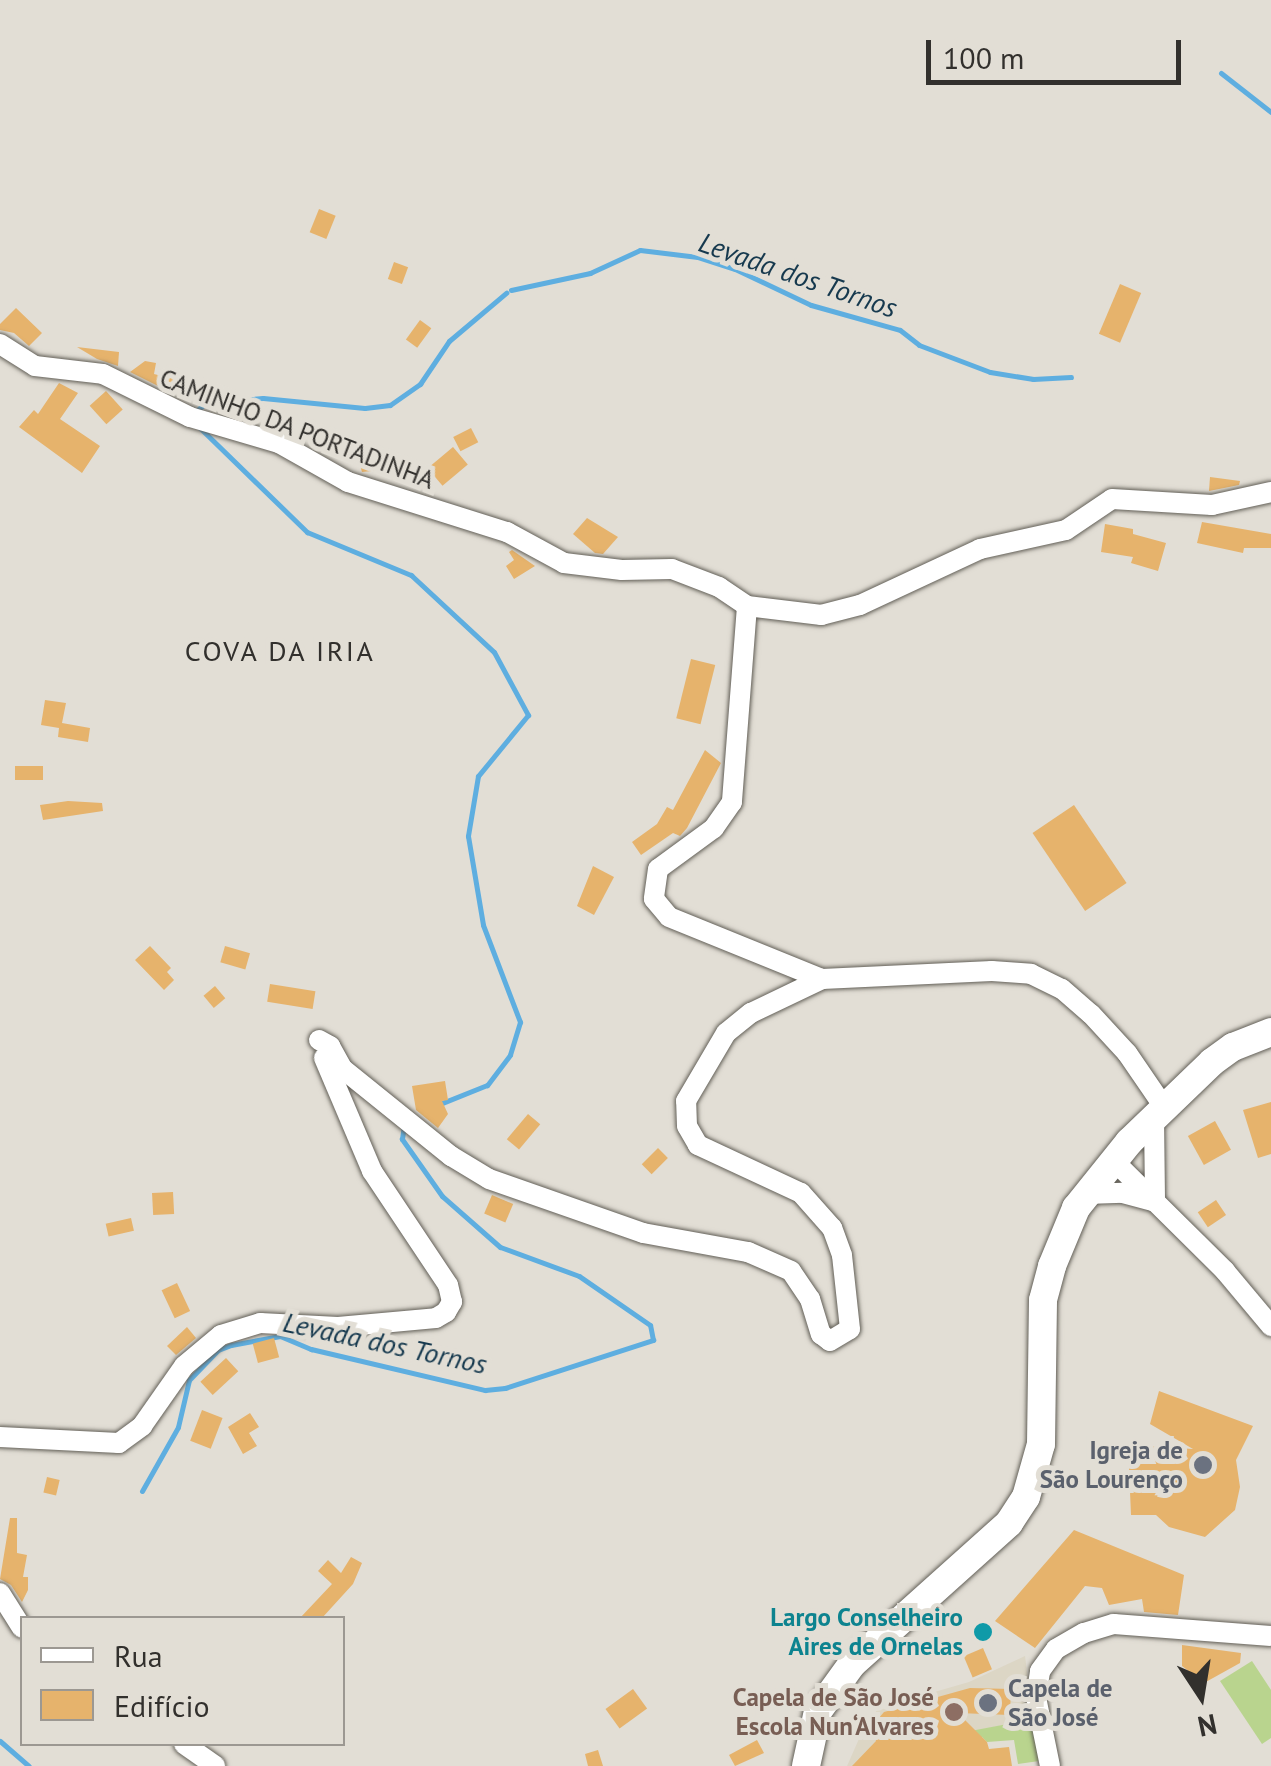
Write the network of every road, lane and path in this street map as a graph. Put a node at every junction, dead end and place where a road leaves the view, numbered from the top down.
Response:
1 (0, 344) edge
2 (1271, 492) edge
3 (747, 606) junction
4 (822, 979) junction
5 (1271, 1032) edge
6 (1159, 1112) junction
7 (1112, 1160) junction
8 (1086, 1194) junction
9 (1155, 1202) junction
10 (1271, 1326) edge
11 (0, 1437) edge
12 (0, 1594) edge
13 (20, 1625) edge
14 (1271, 1636) edge
15 (187, 1746) edge
16 (215, 1766) edge
17 (806, 1766) edge
18 (1050, 1766) edge

1 - 3 street, CAMINHO DA PORTADINHA
2 - 3 street
3 - 4 street
4 - 6 street
4 - 11 street
5 - 6 main road
6 - 7 main road
6 - 9 street
7 - 8 main road
7 - 9 street
8 - 9 street
8 - 17 main road
9 - 10 street
12 - 13 street
14 - 18 street
15 - 16 street

